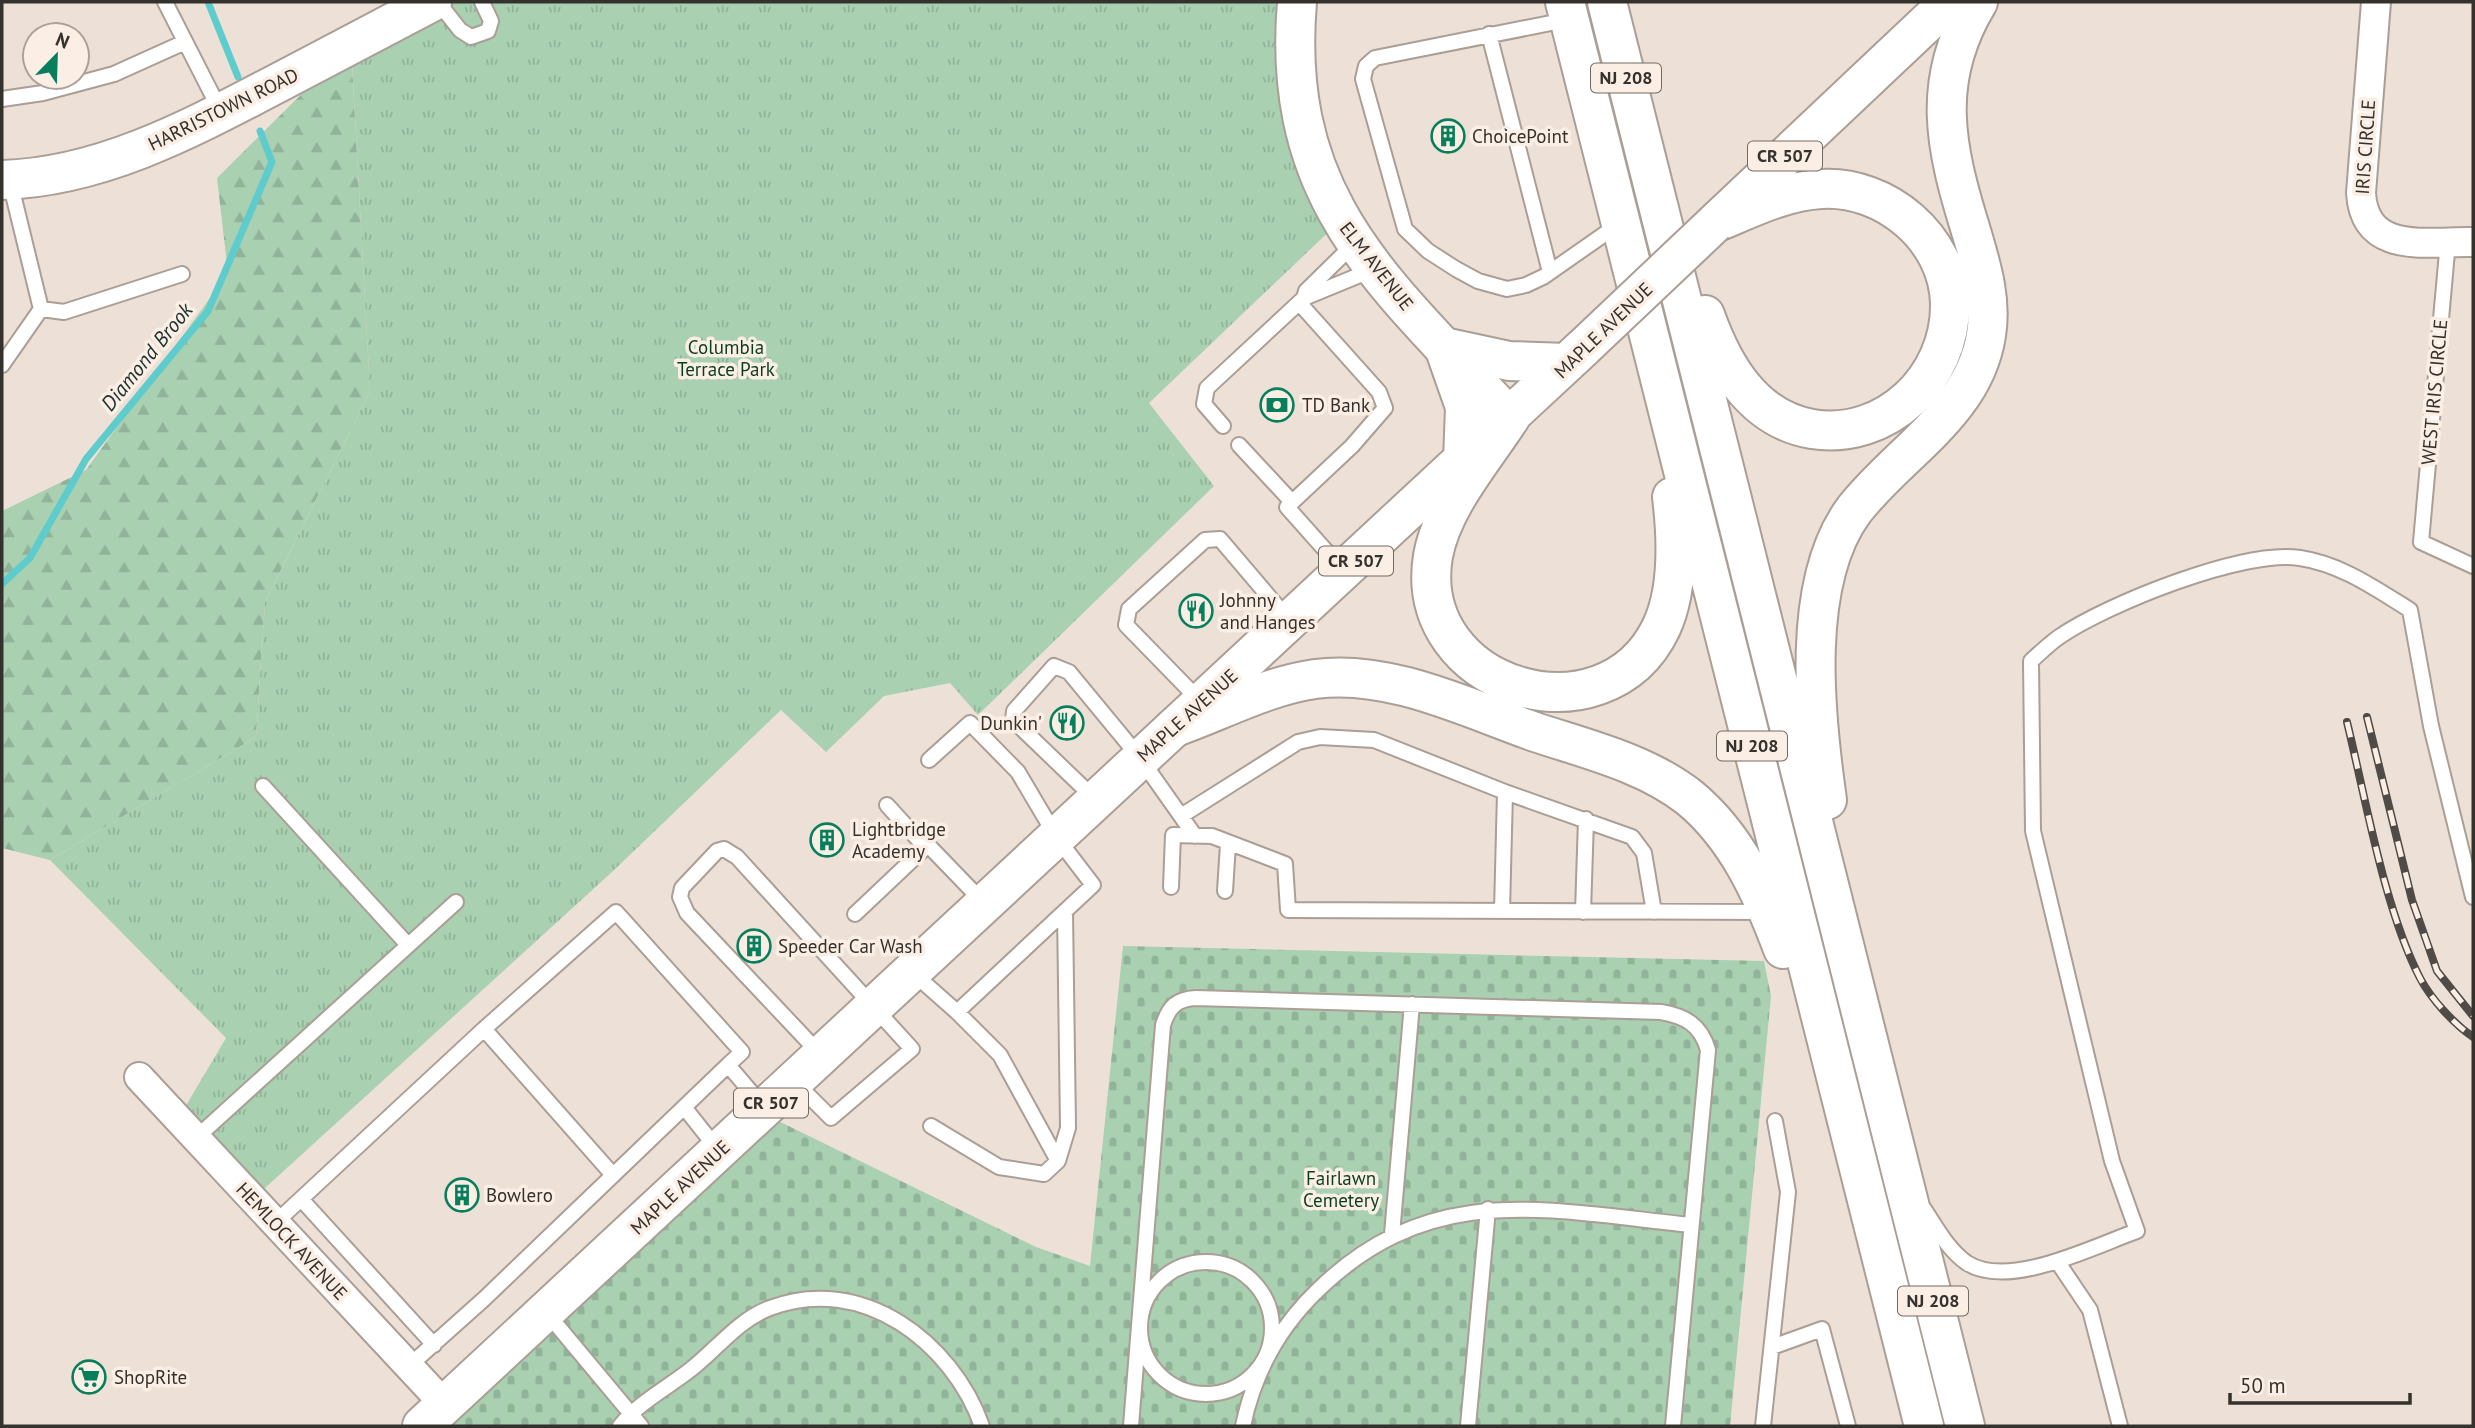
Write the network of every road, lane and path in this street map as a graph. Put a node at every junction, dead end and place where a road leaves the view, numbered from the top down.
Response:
1 (165, 2) edge
2 (432, 2) edge
3 (438, 2) edge
4 (482, 2) edge
5 (1297, 2) edge
6 (1607, 2) edge
7 (1927, 2) edge
8 (1949, 2) edge
9 (1978, 2) edge
10 (2376, 2) edge
11 (1567, 10) edge
12 (1489, 33) junction
13 (185, 42) junction
14 (1902, 46) junction
15 (2, 99) edge
16 (222, 113) junction
17 (1645, 154) junction
18 (6, 180) edge
19 (1715, 223) junction
20 (1622, 230) junction
21 (2461, 242) edge
22 (1365, 256) junction
23 (1550, 272) junction
24 (182, 274) dead end
25 (1304, 298) junction
26 (41, 309) junction
27 (1444, 347) junction
28 (1576, 356) junction
29 (2, 365) edge
30 (1510, 418) junction
31 (1223, 426) dead end
32 (1239, 445) dead end
33 (1464, 461) junction
34 (1292, 502) junction
35 (2473, 566) edge
36 (1344, 572) junction
37 (1289, 620) junction
38 (1189, 715) junction
39 (1140, 758) junction
40 (929, 760) dead end
41 (263, 786) dead end
42 (1504, 792) junction
43 (1095, 799) junction
44 (887, 805) dead end
45 (1181, 816) junction
46 (1586, 819) junction
47 (1195, 836) junction
48 (1057, 838) junction
49 (1228, 844) junction
50 (926, 848) junction
51 (1171, 887) dead end
52 (1224, 891) dead end
53 (2473, 897) edge
54 (456, 902) dead end
55 (985, 904) junction
56 (1065, 911) junction
57 (1502, 911) junction
58 (1583, 912) junction
59 (1654, 912) junction
60 (1768, 912) junction
61 (855, 914) dead end
62 (408, 945) junction
63 (912, 972) junction
64 (1412, 1004) junction
65 (874, 1008) junction
66 (957, 1012) junction
67 (484, 1029) junction
68 (1870, 1047) junction
69 (822, 1056) junction
70 (727, 1065) junction
71 (139, 1077) dead end
72 (794, 1081) junction
73 (684, 1107) junction
74 (765, 1108) junction
75 (1775, 1121) dead end
76 (932, 1126) dead end
77 (196, 1138) junction
78 (719, 1151) junction
79 (1058, 1161) junction
80 (613, 1175) junction
81 (1902, 1175) junction
82 (301, 1199) junction
83 (1488, 1209) junction
84 (275, 1223) junction
85 (1691, 1225) junction
86 (1392, 1234) junction
87 (1881, 1255) junction
88 (2057, 1261) junction
89 (546, 1312) junction
90 (1138, 1325) junction
91 (433, 1345) junction
92 (1772, 1347) junction
93 (1266, 1357) junction
94 (409, 1366) junction
95 (630, 1414) junction
96 (434, 1416) edge
97 (620, 1426) edge
98 (641, 1426) edge
99 (982, 1426) edge
100 (1131, 1426) edge
101 (1243, 1426) edge
102 (1468, 1426) edge
103 (1673, 1426) edge
104 (1763, 1426) edge
105 (1848, 1426) edge
106 (1924, 1426) edge
107 (1965, 1426) edge
108 (2120, 1426) edge

1 - 13 lane
2 - 16 main road, HARRISTOWN ROAD
3 - 4 lane
5 - 22 main road, ELM AVENUE
6 - 17 main road, NJ 208
7 - 14 main road
8 - 14 main road, MAPLE AVENUE / CR 507
9 - 68 main road
10 - 21 street, IRIS CIRCLE
11 - 12 lane
11 - 20 main road, NJ 208
12 - 23 lane
12 - 23 lane
13 - 15 lane
13 - 16 lane
14 - 19 main road, MAPLE AVENUE / CR 507
16 - 18 main road, HARRISTOWN ROAD
17 - 19 main road
17 - 68 main road, NJ 208
18 - 26 lane
19 - 28 main road, MAPLE AVENUE / CR 507, bridge
20 - 23 lane
20 - 30 main road
20 - 87 main road, NJ 208
21 - 35 lane, WEST IRIS CIRCLE
22 - 25 lane
22 - 25 lane
22 - 27 main road, ELM AVENUE
24 - 26 lane
25 - 31 lane
25 - 34 lane
26 - 29 lane
27 - 28 main road
27 - 30 main road, ELM AVENUE
27 - 33 main road
28 - 30 main road, MAPLE AVENUE / CR 507
30 - 33 main road, MAPLE AVENUE / CR 507
32 - 34 lane
33 - 36 main road, MAPLE AVENUE / CR 507
34 - 36 lane
36 - 37 main road, MAPLE AVENUE / CR 507
37 - 38 main road, MAPLE AVENUE / CR 507
37 - 38 lane
38 - 39 main road, MAPLE AVENUE / CR 507
38 - 60 main road
39 - 43 main road, MAPLE AVENUE / CR 507
39 - 43 lane
39 - 45 lane
40 - 48 lane
41 - 62 lane
42 - 45 lane
42 - 46 lane
42 - 57 lane
43 - 48 main road, MAPLE AVENUE / CR 507
44 - 50 lane
45 - 47 lane
46 - 58 lane
46 - 59 lane
47 - 49 lane
47 - 51 lane
48 - 55 main road, MAPLE AVENUE / CR 507
48 - 56 lane
49 - 52 lane
49 - 57 lane
50 - 55 lane
50 - 61 lane
53 - 88 lane
54 - 62 lane
55 - 63 main road, MAPLE AVENUE / CR 507
56 - 66 lane
56 - 79 lane
57 - 58 lane
58 - 59 lane
59 - 60 lane
60 - 87 main road
62 - 77 lane
63 - 65 main road, MAPLE AVENUE / CR 507
63 - 66 lane
64 - 85 lane
64 - 86 lane
64 - 90 lane
65 - 69 main road, MAPLE AVENUE / CR 507
65 - 69 lane
65 - 72 lane
66 - 79 lane
67 - 70 lane
67 - 80 lane
67 - 82 lane
68 - 81 main road, NJ 208
69 - 72 main road, MAPLE AVENUE / CR 507
70 - 73 lane
70 - 74 lane
71 - 77 street, HEMLOCK AVENUE
72 - 74 main road, MAPLE AVENUE / CR 507
73 - 78 lane
73 - 80 lane
74 - 78 main road, MAPLE AVENUE / CR 507
75 - 92 lane
76 - 79 lane
77 - 84 street, HEMLOCK AVENUE
78 - 89 main road, MAPLE AVENUE / CR 507
80 - 91 lane
81 - 88 lane
81 - 107 main road, NJ 208
82 - 84 lane
82 - 91 lane
83 - 85 lane
83 - 86 lane
83 - 102 lane
84 - 94 street, HEMLOCK AVENUE
85 - 103 lane
86 - 93 lane
87 - 106 main road, NJ 208
88 - 108 lane
89 - 95 lane
89 - 96 main road, MAPLE AVENUE / CR 507
90 - 93 lane
90 - 93 lane
90 - 100 lane
91 - 94 lane
92 - 104 lane
92 - 105 lane
93 - 101 lane
94 - 96 street, HEMLOCK AVENUE
95 - 97 lane
95 - 98 lane
95 - 99 lane

